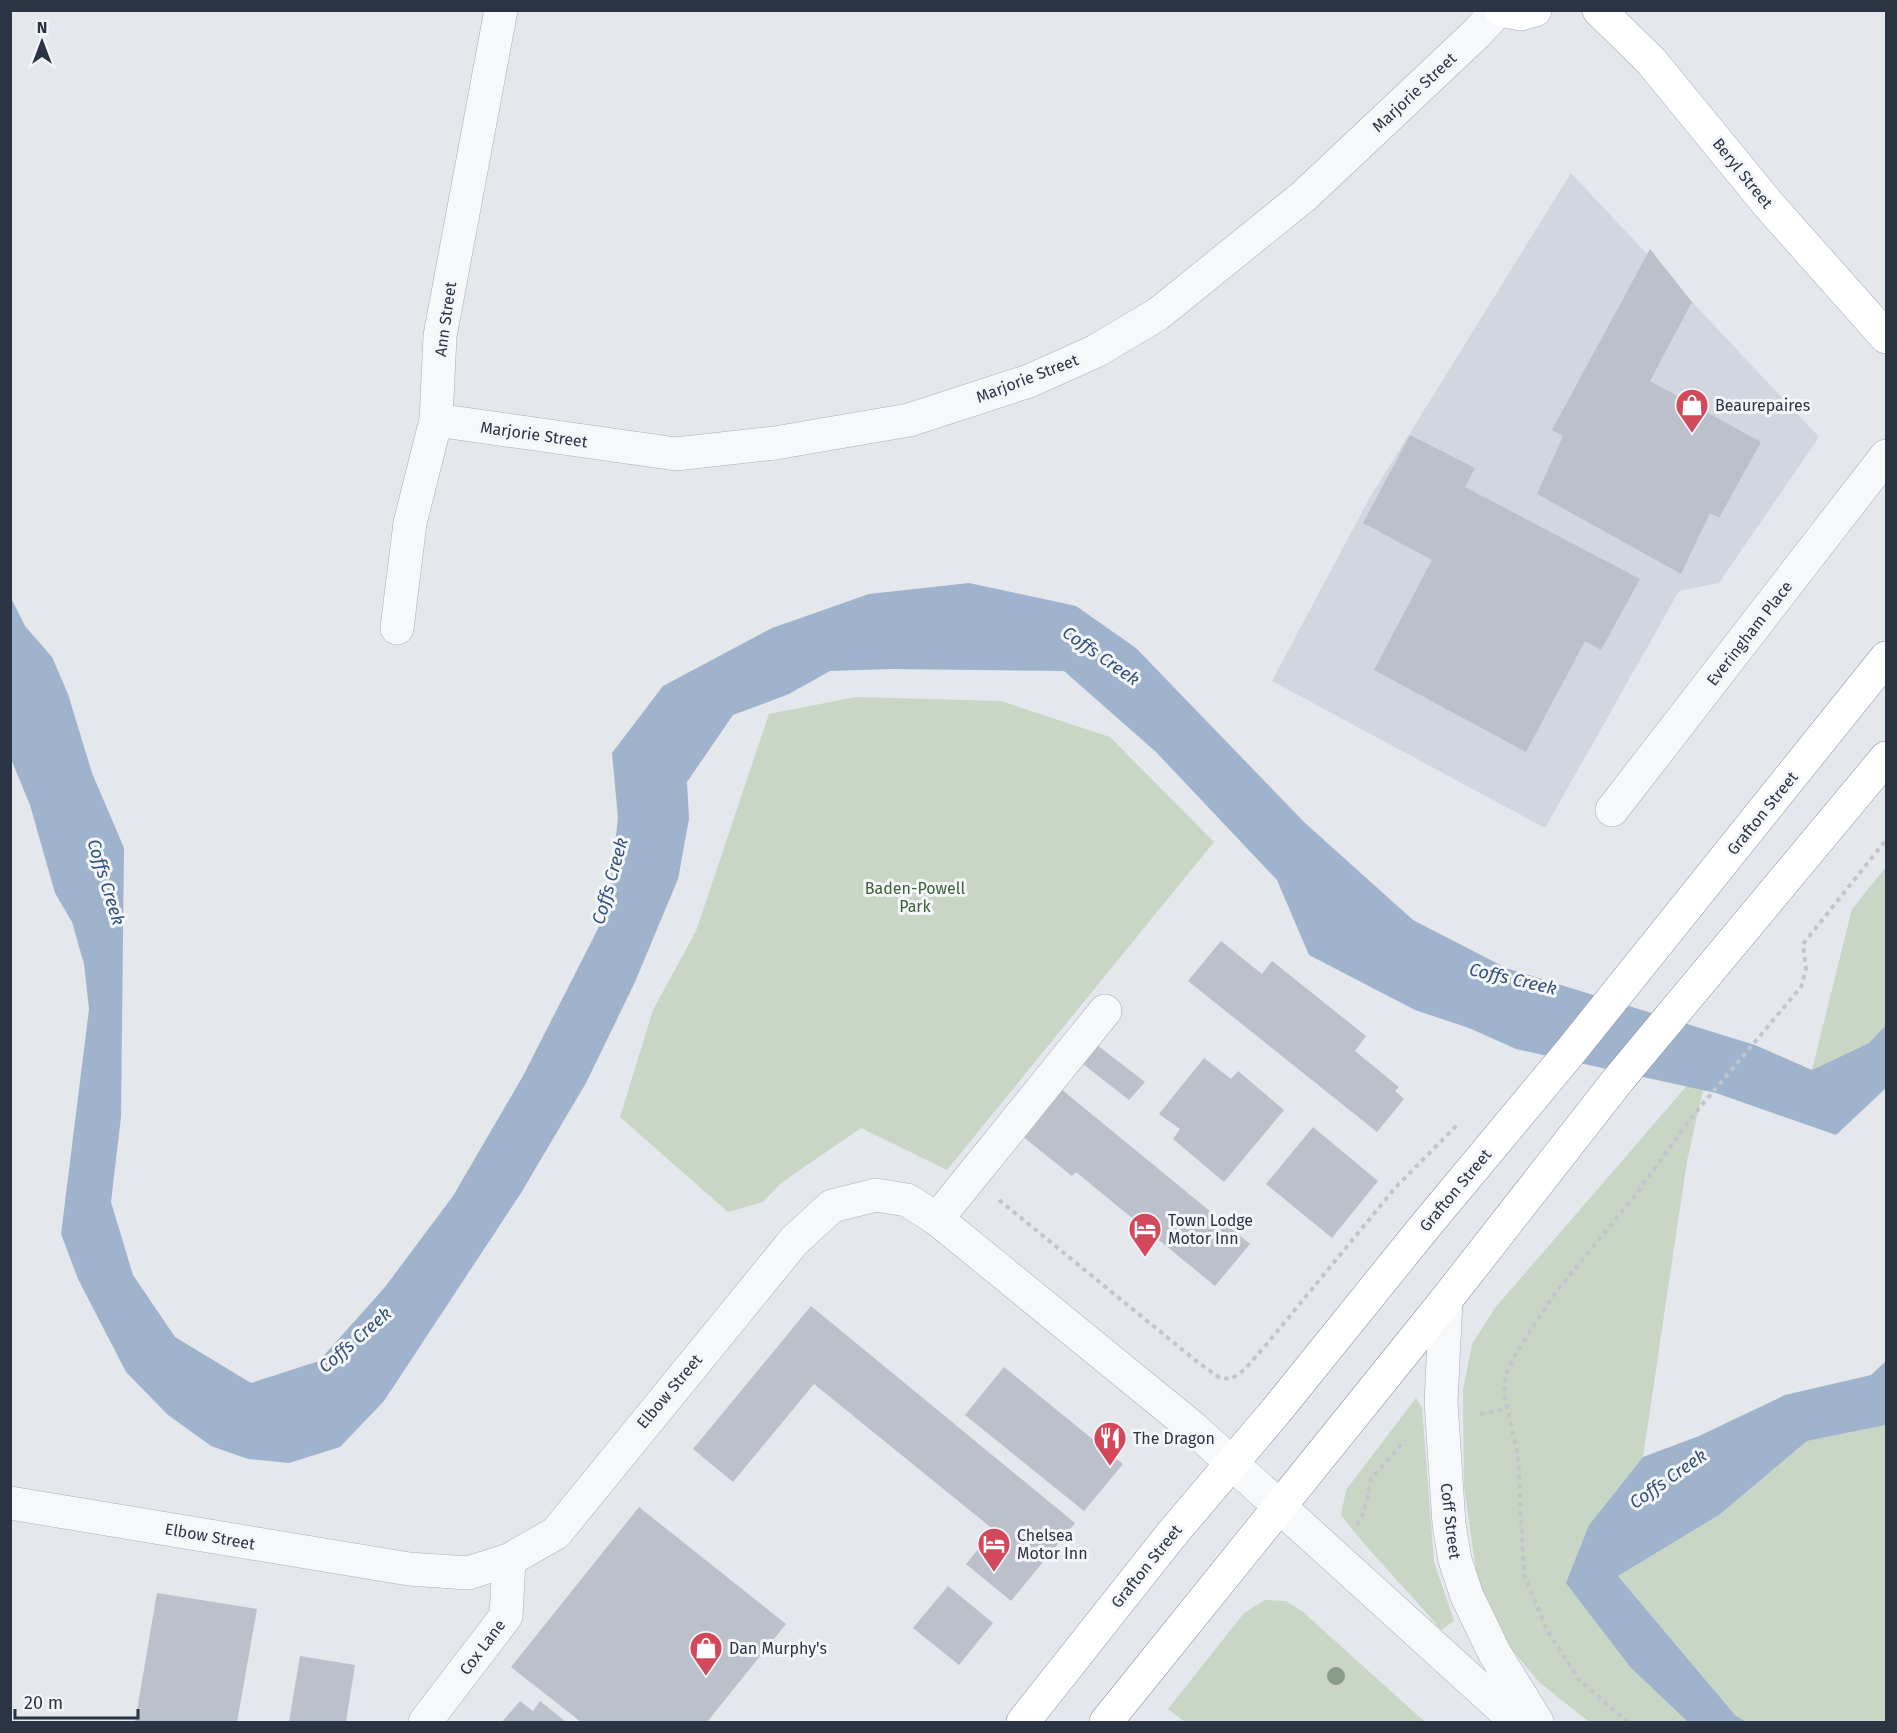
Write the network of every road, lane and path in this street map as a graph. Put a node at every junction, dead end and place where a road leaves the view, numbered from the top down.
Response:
1 (501, 10) edge
2 (1499, 10) edge
3 (1535, 10) edge
4 (1599, 10) edge
5 (1887, 336) edge
6 (436, 420) junction
7 (1887, 456) edge
8 (397, 628) dead end
9 (1887, 658) edge
10 (1887, 758) edge
11 (1612, 810) dead end
12 (1887, 840) edge
13 (1105, 1011) dead end
14 (1467, 1117) dead end
15 (971, 1176) junction
16 (937, 1219) junction
17 (1446, 1300) junction
18 (1233, 1462) junction
19 (10, 1503) edge
20 (1278, 1506) junction
21 (509, 1560) junction
22 (425, 1722) edge
23 (1023, 1722) edge
24 (1106, 1722) edge
25 (1517, 1722) edge
26 (1537, 1722) edge
27 (1628, 1722) edge

1 - 6 street, Ann Street
2 - 3 main road
2 - 6 street, Marjorie Street
4 - 5 main road, Beryl Street
6 - 8 street, Ann Street
7 - 11 street, Everingham Place
9 - 18 main road, Grafton Street
10 - 17 main road
12 - 27 path
13 - 15 street
14 - 15 path
15 - 16 street
16 - 18 street, Elbow Street
16 - 21 street, Elbow Street
17 - 20 main road
17 - 26 street, Coff Street
18 - 20 street
18 - 23 main road, Grafton Street
19 - 21 street, Elbow Street
20 - 24 main road
20 - 25 street
21 - 22 street, Cox Lane

